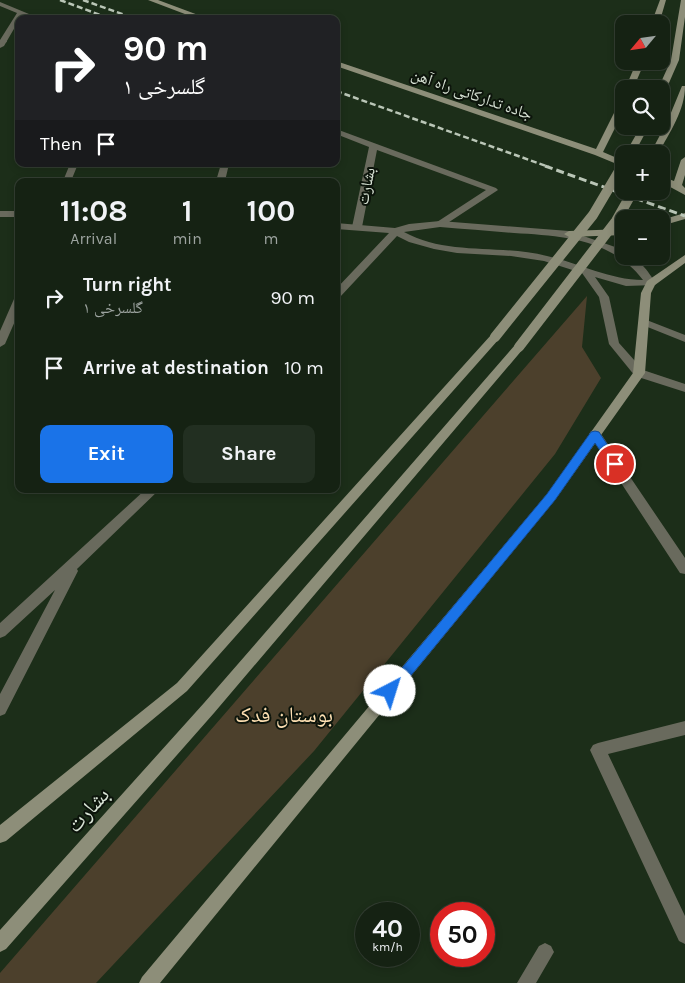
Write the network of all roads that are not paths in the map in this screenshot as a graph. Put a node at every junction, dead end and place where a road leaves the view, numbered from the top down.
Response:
1 (151, 0) edge
2 (177, 0) edge
3 (663, 0) edge
4 (684, 0) edge
5 (0, 4) edge
6 (20, 12) junction
7 (188, 13) junction
8 (18, 15) edge
9 (28, 15) edge
10 (194, 15) edge
11 (658, 15) edge
12 (15, 20) edge
13 (1, 43) edge
14 (340, 64) edge
15 (666, 80) edge
16 (685, 88) edge
17 (615, 119) edge
18 (340, 132) edge
19 (374, 145) junction
20 (659, 145) edge
21 (598, 153) junction
22 (615, 160) edge
23 (685, 160) edge
24 (615, 178) edge
25 (681, 189) edge
26 (628, 200) edge
27 (0, 214) edge
28 (15, 214) edge
29 (685, 216) edge
30 (670, 220) edge
31 (440, 224) junction
32 (340, 226) edge
33 (357, 227) junction
34 (396, 231) junction
35 (615, 232) edge
36 (569, 234) junction
37 (615, 250) edge
38 (685, 258) edge
39 (637, 265) edge
40 (586, 271) junction
41 (651, 283) junction
42 (340, 291) edge
43 (15, 308) edge
44 (644, 322) junction
45 (685, 339) edge
46 (0, 344) edge
47 (639, 372) junction
48 (685, 388) edge
49 (595, 434) junction
50 (148, 493) edge
51 (76, 562) junction
52 (685, 569) edge
53 (0, 632) edge
54 (0, 709) edge
55 (685, 728) edge
56 (0, 835) edge
57 (685, 935) edge
58 (0, 943) edge
59 (545, 952) dead end
60 (148, 983) edge
61 (526, 983) edge

1 - 7 main road
2 - 7 main road
3 - 11 main road
4 - 15 main road
5 - 6 street
6 - 8 street
6 - 9 street
7 - 10 main road
12 - 13 street
14 - 21 main road, جاده تدارکاتی راه آهن
16 - 20 main road
17 - 21 main road
18 - 19 street
19 - 31 street
19 - 33 street, بشارت
21 - 22 main road, جاده تدارکاتی راه آهن
23 - 25 main road
24 - 56 main road, بشارت, bridge
26 - 58 main road, بشارت, bridge
27 - 28 street
29 - 30 main road
31 - 34 street
31 - 36 street
32 - 33 street
33 - 34 street
34 - 40 street
34 - 42 street
35 - 36 main road
36 - 37 street
38 - 41 main road
39 - 41 street
40 - 41 street
40 - 47 street
41 - 44 main road
43 - 46 street
44 - 45 street
44 - 47 main road
47 - 48 street
47 - 49 main road
49 - 52 street
49 - 60 main road
50 - 51 street
51 - 53 street
51 - 54 street
55 - 57 street
59 - 61 street

